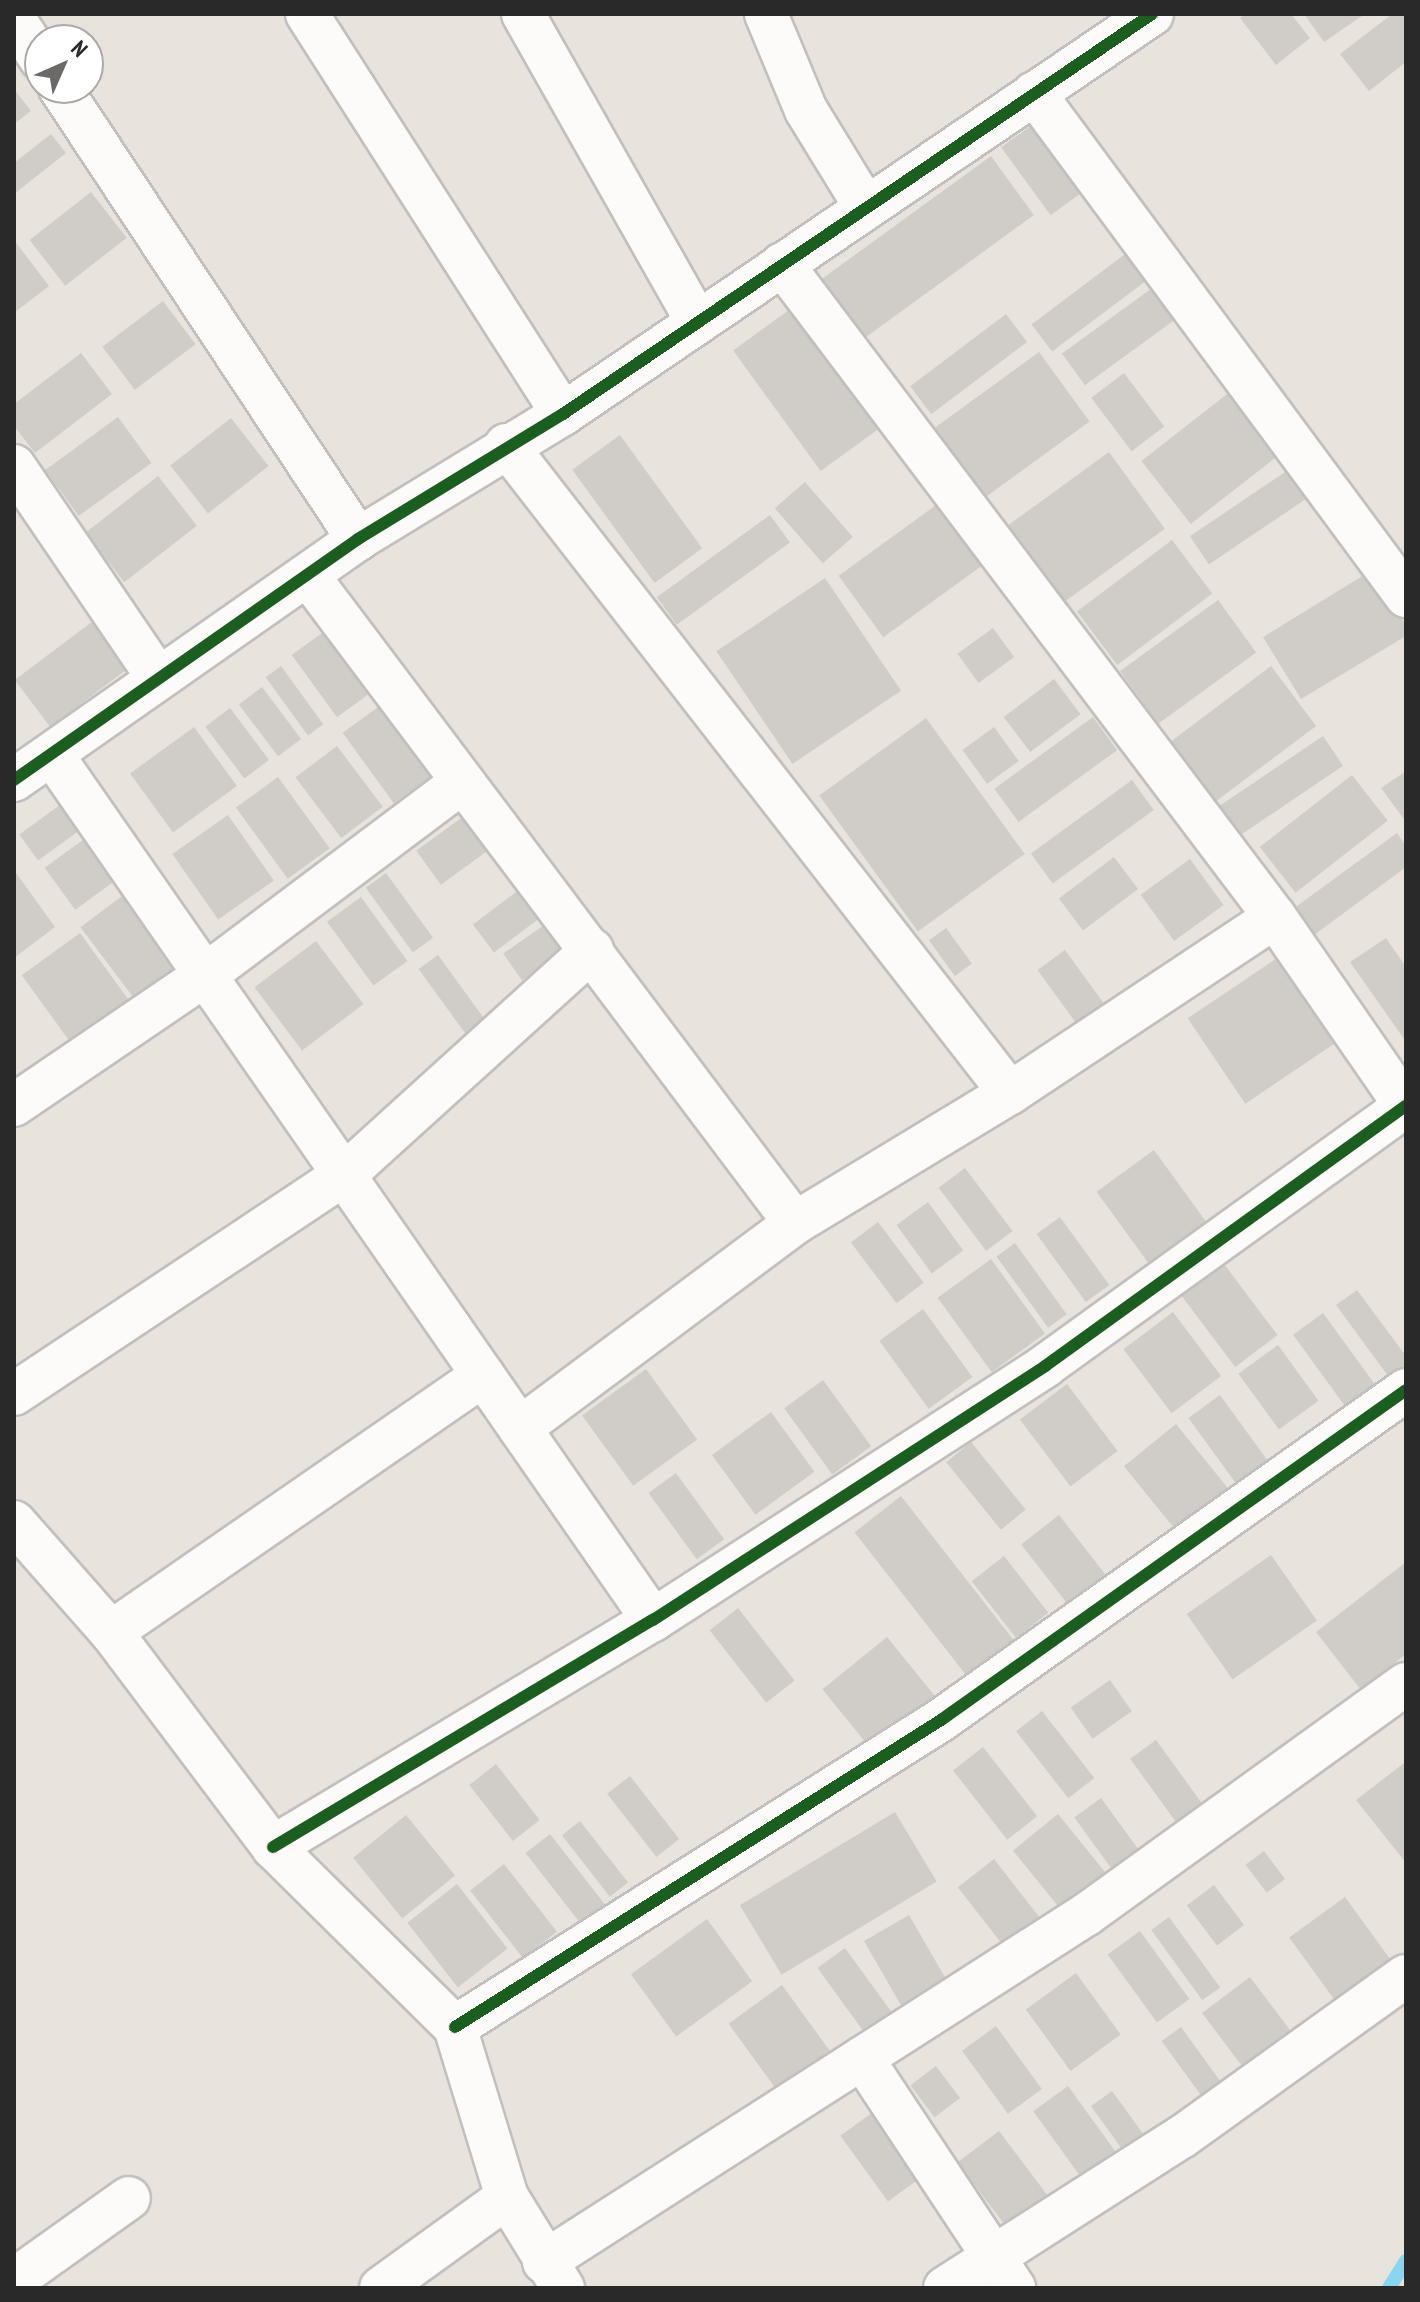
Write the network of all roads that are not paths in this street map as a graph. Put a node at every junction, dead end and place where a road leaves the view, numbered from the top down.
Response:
1 (307, 14) edge
2 (523, 14) edge
3 (766, 14) edge
4 (1152, 14) edge
5 (1034, 93) junction
6 (71, 104) edge
7 (866, 208) junction
8 (782, 264) junction
9 (697, 321) junction
10 (563, 414) junction
11 (506, 445) junction
12 (14, 466) edge
13 (358, 539) junction
14 (309, 577) junction
15 (1406, 596) edge
16 (158, 678) junction
17 (53, 756) junction
18 (14, 780) edge
19 (461, 783) junction
20 (1275, 917) junction
21 (592, 950) junction
22 (204, 976) junction
23 (1010, 1093) junction
24 (14, 1105) edge
25 (1406, 1106) edge
26 (344, 1175) junction
27 (795, 1223) junction
28 (483, 1375) junction
29 (1406, 1390) edge
30 (14, 1394) edge
31 (520, 1428) junction
32 (14, 1522) edge
33 (653, 1620) junction
34 (111, 1632) junction
35 (1406, 1684) edge
36 (273, 1847) junction
37 (1406, 1976) edge
38 (455, 2027) junction
39 (862, 2058) junction
40 (507, 2197) junction
41 (129, 2198) dead end
42 (1005, 2273) edge
43 (554, 2275) edge
44 (14, 2280) edge
45 (381, 2288) edge
46 (945, 2288) edge

1 - 10 street
2 - 9 street
3 - 7 street
4 - 5 street
5 - 7 street
5 - 15 street
6 - 13 street
7 - 8 street
8 - 9 street
8 - 20 street
9 - 10 street
10 - 11 street
11 - 13 street
11 - 23 street
12 - 16 street
13 - 14 street
14 - 16 street
14 - 19 street
16 - 17 street
17 - 18 street
17 - 22 street
19 - 21 street
19 - 22 street
20 - 23 street
20 - 25 street
21 - 26 street
21 - 27 street
22 - 24 street
22 - 26 street
23 - 27 street
25 - 33 street
26 - 28 street
26 - 30 street
27 - 31 street
28 - 31 street
28 - 34 street
29 - 38 street
31 - 33 street
32 - 34 street
33 - 36 street
34 - 36 street
35 - 39 street
36 - 38 street
37 - 42 street
38 - 40 street
39 - 42 street
39 - 43 street
40 - 43 street
40 - 45 street
41 - 44 street
42 - 46 street

